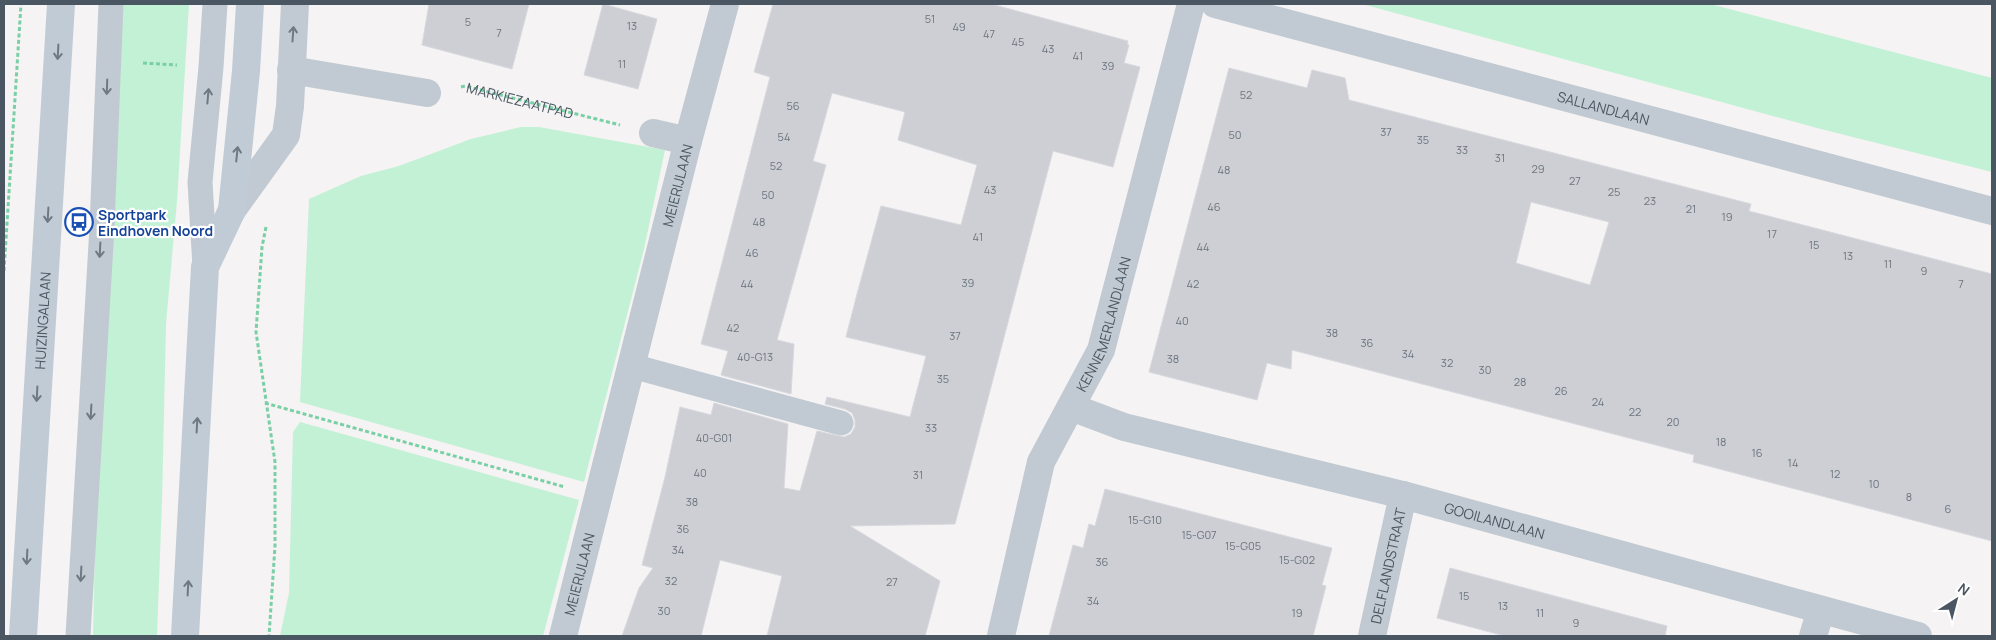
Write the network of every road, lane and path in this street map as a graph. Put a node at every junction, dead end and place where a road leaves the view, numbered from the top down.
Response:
1 (21, 4) edge
2 (61, 4) edge
3 (111, 4) edge
4 (215, 4) edge
5 (250, 4) edge
6 (295, 4) edge
7 (725, 4) edge
8 (1191, 4) edge
9 (1214, 4) edge
10 (18, 53) junction
11 (57, 57) junction
12 (108, 61) junction
13 (211, 67) junction
14 (291, 70) junction
15 (427, 93) joint
16 (653, 132) joint
17 (688, 141) junction
18 (232, 210) junction
19 (1992, 211) edge
20 (268, 219) dead end
21 (206, 267) junction
22 (4, 271) edge
23 (632, 366) junction
24 (265, 403) junction
25 (1071, 408) junction
26 (841, 423) dead end
27 (1404, 495) junction
28 (599, 497) junction
29 (1820, 610) junction
30 (23, 636) edge
31 (78, 636) edge
32 (185, 636) edge
33 (269, 636) edge
34 (563, 636) edge
35 (1001, 636) edge
36 (1372, 636) edge
37 (1814, 636) edge
38 (1918, 636) edge

1 - 10 path
2 -> 11 main road, HUIZINGALAAN
3 - 12 lane
4 - 13 lane
18 -> 5 main road
14 -> 6 street
7 - 17 street, MEIERIJLAAN
8 - 25 street, KENNEMERLANDLAAN
9 - 19 street, SALLANDLAAN
10 - 11 path
10 - 22 path
11 -> 30 main road, HUIZINGALAAN
12 - 13 path
12 -> 31 lane
21 -> 13 lane
14 - 15 street
14 - 18 street
15 - 16 path, MARKIEZAATPAD
16 - 17 street
17 - 23 street, MEIERIJLAAN
18 - 21 main road
20 - 24 path
32 -> 21 main road
23 - 26 lane
23 - 28 street, MEIERIJLAAN
24 - 28 path
24 - 33 path
25 - 27 street, GOOILANDLAAN
25 - 35 street, KENNEMERLANDLAAN
27 - 29 street, GOOILANDLAAN
27 - 36 street, DELFLANDSTRAAT
28 - 34 street, MEIERIJLAAN
29 - 37 street
29 - 38 street, GOOILANDLAAN

